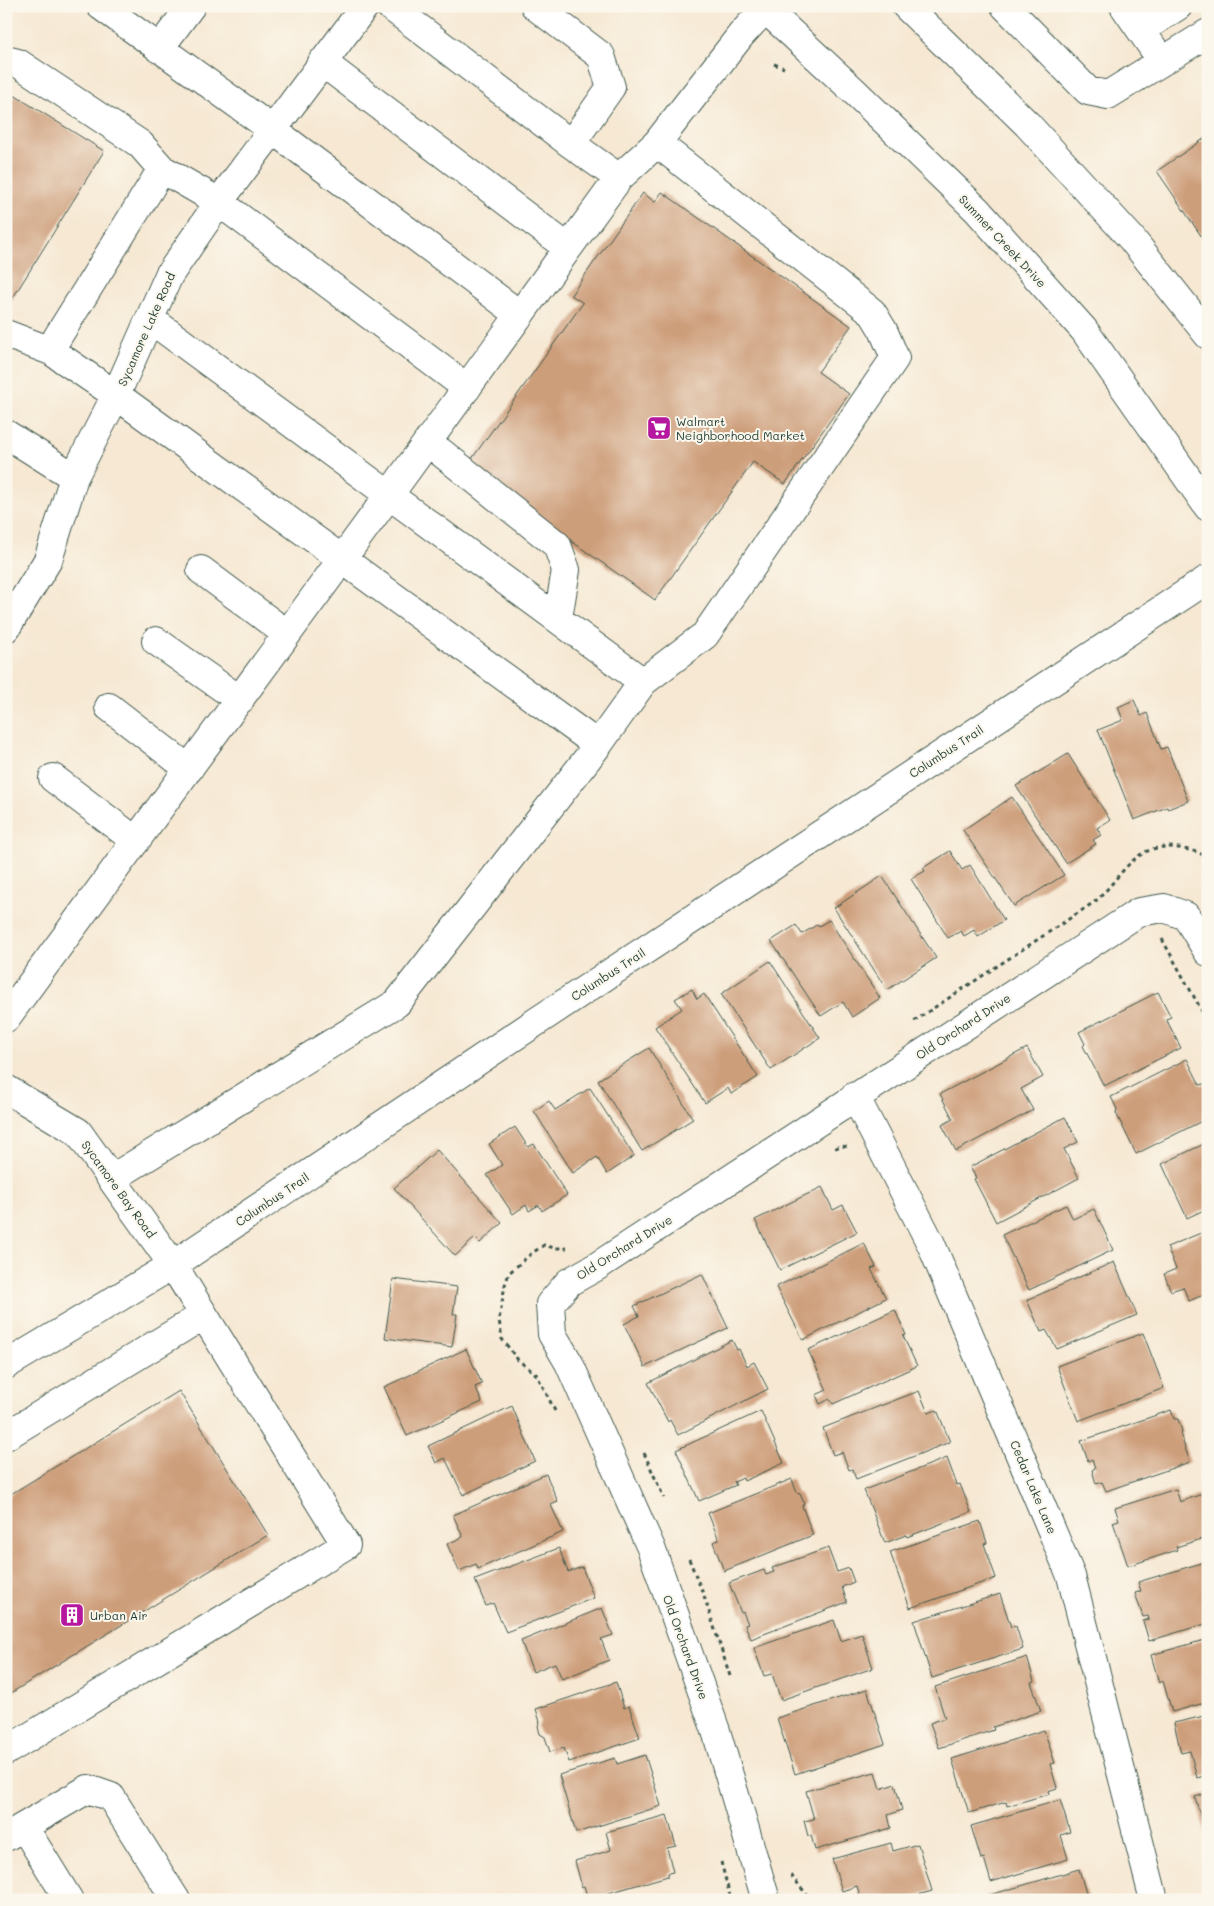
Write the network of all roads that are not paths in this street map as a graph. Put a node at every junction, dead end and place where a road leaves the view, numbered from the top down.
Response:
1 (101, 6) edge
2 (191, 6) edge
3 (365, 6) edge
4 (390, 6) edge
5 (535, 6) edge
6 (906, 6) edge
7 (1005, 6) edge
8 (1124, 6) edge
9 (1178, 6) edge
10 (765, 7) edge
11 (1141, 30) junction
12 (1208, 33) edge
13 (159, 48) junction
14 (6, 60) edge
15 (1162, 61) junction
16 (322, 62) junction
17 (273, 130) junction
18 (657, 143) junction
19 (571, 144) junction
20 (162, 169) junction
21 (619, 178) junction
22 (219, 202) junction
23 (568, 248) junction
24 (520, 315) junction
25 (150, 319) junction
26 (6, 334) edge
27 (1208, 336) edge
28 (51, 351) junction
29 (467, 388) junction
30 (116, 395) junction
31 (6, 434) edge
32 (428, 442) junction
33 (74, 476) junction
34 (389, 495) junction
35 (1208, 507) edge
36 (343, 560) junction
37 (201, 570) dead end
38 (1208, 579) edge
39 (558, 618) junction
40 (6, 628) edge
41 (288, 634) junction
42 (156, 641) dead end
43 (644, 682) junction
44 (240, 700) junction
45 (109, 707) dead end
46 (598, 745) junction
47 (189, 769) junction
48 (53, 778) dead end
49 (136, 841) junction
50 (1208, 952) edge
51 (6, 1018) edge
52 (6, 1089) edge
53 (855, 1096) junction
54 (111, 1179) junction
55 (173, 1265) junction
56 (204, 1315) junction
57 (6, 1365) edge
58 (6, 1436) edge
59 (6, 1751) edge
60 (15, 1832) edge
61 (69, 1900) edge
62 (176, 1900) edge
63 (766, 1900) edge
64 (1154, 1900) edge

1 - 13 street
2 - 13 street
3 - 16 street, Sycamore Lake Road
4 - 19 street
5 - 19 street
6 - 27 street
7 - 15 street
8 - 11 street
9 - 11 street
10 - 18 street
10 - 35 street, Summer Creek Drive
11 - 15 street
12 - 15 street
13 - 17 street
14 - 20 street
16 - 17 street, Sycamore Lake Road
16 - 23 street
17 - 22 street, Sycamore Lake Road
17 - 24 street
18 - 21 street
18 - 43 street
19 - 21 street
20 - 22 street
20 - 28 street
21 - 23 street
22 - 25 street, Sycamore Lake Road
22 - 29 street
23 - 24 street
24 - 29 street
25 - 30 street, Sycamore Lake Road
25 - 34 street
26 - 28 street
28 - 30 street
29 - 32 street
30 - 33 street, Sycamore Lake Road
30 - 36 street
31 - 33 street
32 - 34 street
32 - 39 street
33 - 40 street, Sycamore Lake Road
34 - 36 street
34 - 39 street
36 - 41 street
36 - 46 street
37 - 41 street
38 - 55 street, Columbus Trail
39 - 43 street
41 - 44 street
42 - 44 street
43 - 46 street
44 - 47 street
45 - 47 street
46 - 54 street
47 - 49 street
48 - 49 street
49 - 51 street
50 - 53 street, Old Orchard Drive
52 - 54 street, Sycamore Bay Road
53 - 63 street, Old Orchard Drive
53 - 64 street, Cedar Lake Lane
54 - 55 street, Sycamore Bay Road
55 - 56 street, Sycamore Bay Road
55 - 57 street, Columbus Trail
56 - 58 street
56 - 59 street, Sycamore Bay Road
60 - 61 street
60 - 62 street

